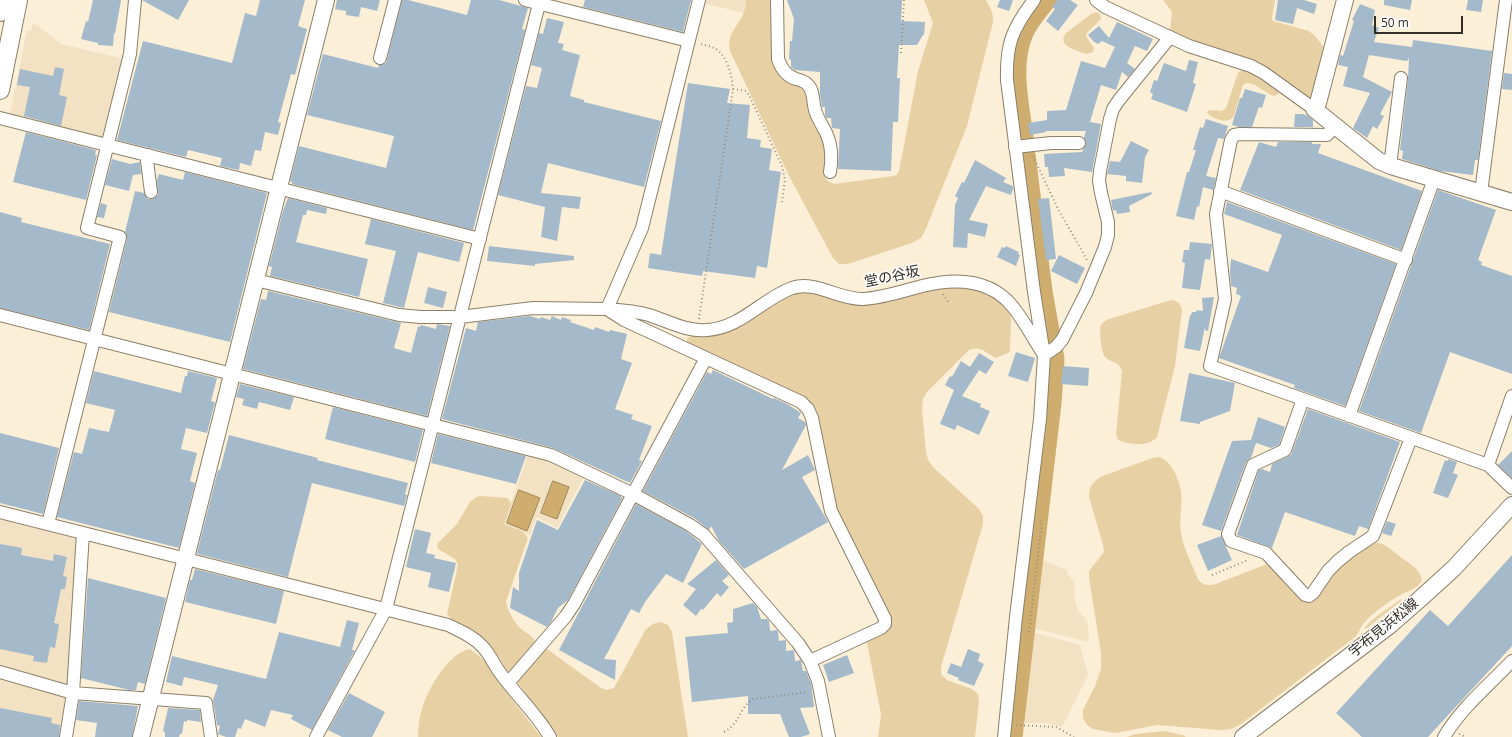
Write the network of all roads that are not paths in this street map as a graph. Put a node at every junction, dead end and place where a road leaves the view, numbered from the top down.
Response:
1 (2, 0) edge
2 (18, 0) edge
3 (135, 0) edge
4 (326, 0) edge
5 (395, 0) edge
6 (525, 0) edge
7 (699, 0) edge
8 (777, 0) edge
9 (1034, 0) edge
10 (1096, 0) edge
11 (1345, 0) edge
12 (1506, 0) edge
13 (540, 2) edge
14 (0, 12) edge
15 (1170, 37) junction
16 (689, 41) junction
17 (380, 58) dead end
18 (1401, 78) dead end
19 (0, 90) edge
20 (1314, 109) junction
21 (0, 118) edge
22 (1335, 126) junction
23 (1079, 143) dead end
24 (108, 145) junction
25 (1015, 147) junction
26 (148, 155) junction
27 (1387, 165) junction
28 (830, 172) dead end
29 (1434, 179) junction
30 (279, 188) junction
31 (1220, 191) junction
32 (151, 192) dead end
33 (1480, 193) junction
34 (1512, 202) edge
35 (480, 239) junction
36 (1406, 260) junction
37 (256, 280) junction
38 (607, 309) junction
39 (0, 315) edge
40 (460, 317) junction
41 (94, 339) junction
42 (1049, 352) junction
43 (706, 358) junction
44 (232, 374) junction
45 (1512, 396) edge
46 (1303, 399) junction
47 (1349, 416) junction
48 (432, 425) junction
49 (1411, 438) junction
50 (1488, 465) junction
51 (1512, 488) edge
52 (633, 494) junction
53 (1512, 505) edge
54 (0, 512) edge
55 (48, 524) junction
56 (83, 533) junction
57 (186, 559) junction
58 (386, 609) junction
59 (1512, 661) edge
60 (810, 662) junction
61 (0, 672) edge
62 (508, 683) junction
63 (73, 693) junction
64 (150, 699) junction
65 (66, 737) edge
66 (141, 737) edge
67 (211, 737) edge
68 (316, 737) edge
69 (550, 737) edge
70 (829, 737) edge
71 (1004, 737) edge
72 (1243, 737) edge
73 (1444, 737) edge

1 - 14 main road
2 - 19 main road
3 - 24 street
4 - 30 street
5 - 17 street
6 - 13 street
7 - 16 street
8 - 28 street
9 - 25 street
10 - 15 street
11 - 20 street
12 - 33 street
13 - 16 street
13 - 35 street
15 - 20 street
15 - 42 street
16 - 38 street
18 - 27 street
20 - 22 street
21 - 24 street
22 - 27 street
22 - 31 street
23 - 25 street
24 - 26 street
24 - 41 street
25 - 42 street
26 - 30 street
26 - 32 street
27 - 29 street
29 - 33 street
29 - 36 street
30 - 35 street
30 - 37 street
31 - 36 street
31 - 46 street
33 - 34 street
35 - 40 street
36 - 47 street
37 - 40 street, 堂の谷坂
37 - 44 street
38 - 40 street, 堂の谷坂
38 - 42 street, 堂の谷坂
38 - 43 street
39 - 41 street
40 - 48 street
41 - 44 street
41 - 55 street
42 - 71 street
43 - 52 street
43 - 60 street
44 - 48 street
44 - 57 street
45 - 50 street
46 - 47 street
46 - 49 street
47 - 49 street
48 - 52 street
48 - 58 street
49 - 50 street
50 - 51 street
52 - 60 street
52 - 62 street
53 - 72 street, 宇布見浜松線
54 - 55 street
55 - 56 street
56 - 57 street
56 - 63 street
57 - 58 street
57 - 64 street
58 - 62 street
58 - 68 street
59 - 73 street
60 - 70 street
61 - 63 street
62 - 69 street
63 - 64 street
63 - 65 street
64 - 66 street
64 - 67 street

